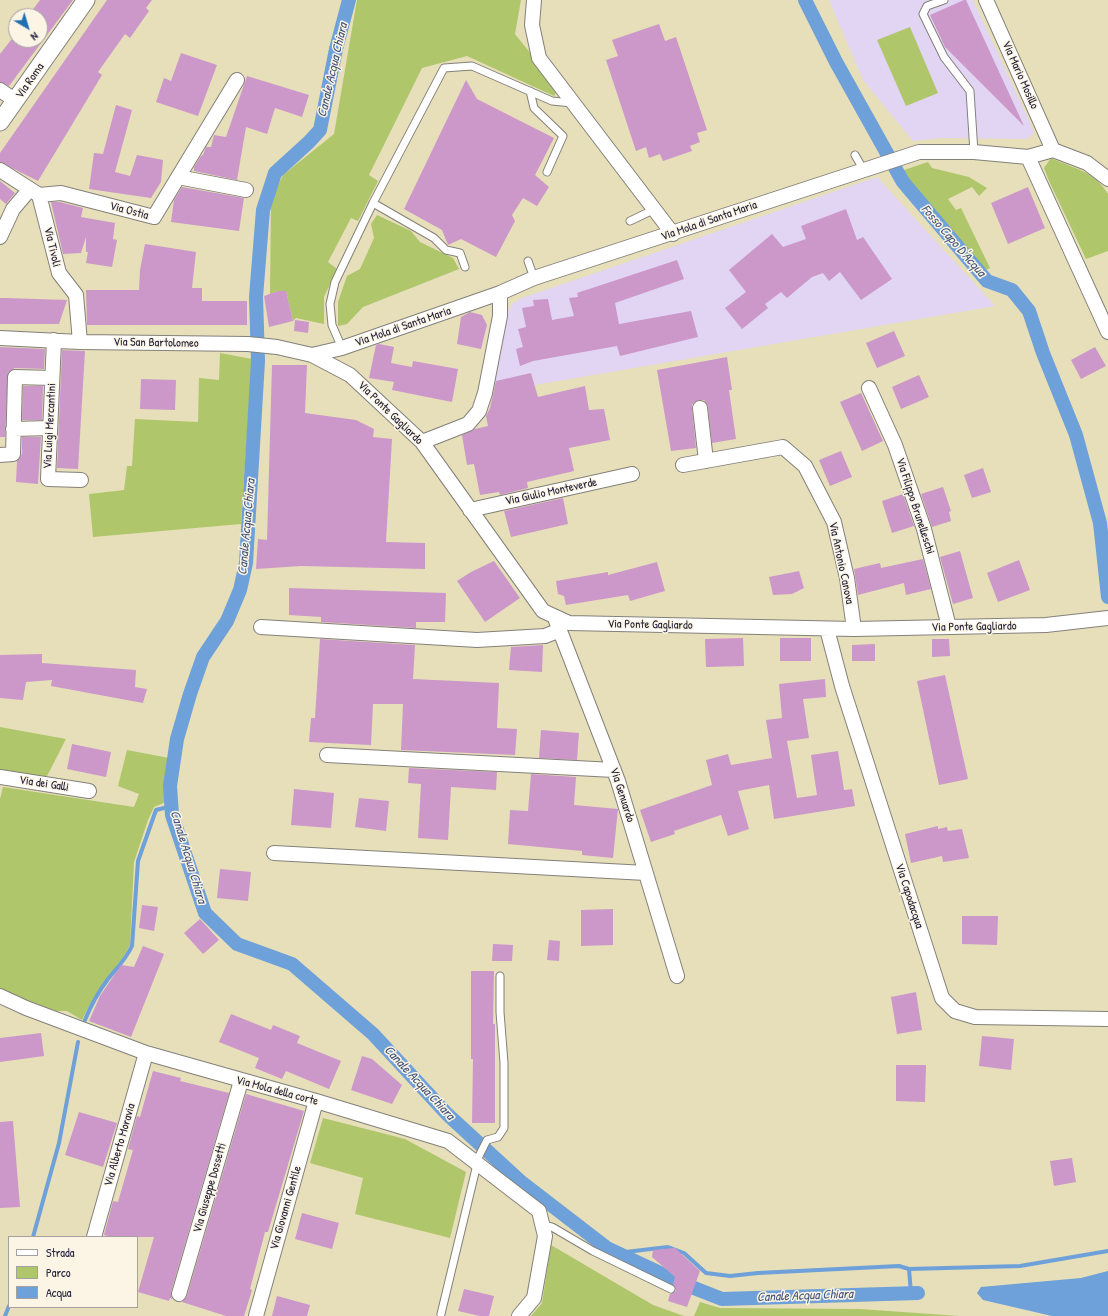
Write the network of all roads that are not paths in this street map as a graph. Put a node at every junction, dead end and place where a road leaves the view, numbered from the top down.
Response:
1 (86, 0) edge
2 (534, 0) edge
3 (944, 0) edge
4 (986, 0) edge
5 (237, 80) dead end
6 (0, 90) edge
7 (530, 91) junction
8 (16, 101) junction
9 (573, 103) junction
10 (0, 122) edge
11 (1053, 150) junction
12 (974, 152) junction
13 (855, 155) dead end
14 (1028, 157) junction
15 (0, 170) edge
16 (863, 170) junction
17 (547, 172) dead end
18 (178, 177) junction
19 (1108, 179) edge
20 (246, 190) dead end
21 (34, 192) junction
22 (373, 203) junction
23 (658, 208) junction
24 (630, 221) dead end
25 (673, 234) junction
26 (0, 237) edge
27 (528, 261) dead end
28 (465, 267) dead end
29 (534, 278) junction
30 (500, 293) junction
31 (1108, 332) edge
32 (0, 338) edge
33 (54, 340) junction
34 (80, 342) junction
35 (342, 348) junction
36 (312, 355) junction
37 (52, 378) junction
38 (869, 388) dead end
39 (700, 408) dead end
40 (50, 428) junction
41 (13, 429) junction
42 (422, 442) junction
43 (0, 455) edge
44 (706, 461) junction
45 (683, 465) dead end
46 (632, 474) dead end
47 (80, 480) dead end
48 (470, 510) junction
49 (1104, 619) edge
50 (558, 624) junction
51 (261, 627) dead end
52 (949, 627) junction
53 (827, 629) junction
54 (854, 629) junction
55 (327, 755) dead end
56 (614, 770) junction
57 (0, 777) edge
58 (89, 791) dead end
59 (274, 853) dead end
60 (646, 873) junction
61 (500, 976) dead end
62 (677, 976) dead end
63 (0, 996) edge
64 (1108, 1019) edge
65 (146, 1053) junction
66 (241, 1081) junction
67 (316, 1101) junction
68 (478, 1160) junction
69 (540, 1218) junction
70 (94, 1236) edge
71 (671, 1289) dead end
72 (179, 1294) dead end
73 (441, 1314) dead end
74 (256, 1316) edge
75 (519, 1316) edge

1 - 8 street, Via Roma
2 - 9 street
3 - 12 lane
4 - 11 street, Via Mario Mosillo
5 - 18 street, Via Ostia
6 - 8 street
7 - 9 lane
7 - 17 lane
7 - 22 lane
8 - 10 street, Via Roma
9 - 23 street
11 - 14 street, Via Mola di Santa Maria
11 - 19 street
12 - 14 street, Via Mola di Santa Maria
12 - 16 street, Via Mola di Santa Maria
13 - 16 lane
14 - 31 street
15 - 21 street
16 - 25 street, Via Mola di Santa Maria
18 - 20 street
18 - 21 street, Via Ostia
21 - 26 street
21 - 34 street, Via Tivoli
22 - 28 lane
22 - 35 lane
23 - 24 lane
23 - 25 street
25 - 29 street, Via Mola di Santa Maria
27 - 29 lane
29 - 30 street, Via Mola di Santa Maria
30 - 35 street, Via Mola di Santa Maria
30 - 42 street
32 - 33 street, Via San Bartolomeo
33 - 34 street, Via San Bartolomeo
33 - 37 street, Via Luigi Mercantini
34 - 36 street, Via San Bartolomeo
35 - 36 street, Via Mola di Santa Maria
36 - 42 street, Via Ponte Gagliardo
37 - 40 street, Via Luigi Mercantini
37 - 41 street
38 - 52 street, Via Filippo Brunelleschi
39 - 44 street
40 - 41 street
40 - 47 street, Via Luigi Mercantini
41 - 43 street
42 - 48 street, Via Ponte Gagliardo
44 - 45 street, Via Antonio Canova
44 - 54 street, Via Antonio Canova
46 - 48 street, Via Giulio Monteverde
48 - 50 street, Via Ponte Gagliardo
49 - 52 street, Via Ponte Gagliardo
50 - 51 street
50 - 53 street, Via Ponte Gagliardo
50 - 56 street, Via Genuardo
52 - 54 street, Via Ponte Gagliardo
53 - 54 street, Via Ponte Gagliardo
53 - 64 street, Via Capodacqua
55 - 56 street
56 - 60 street, Via Genuardo
57 - 58 street, Via dei Galli
59 - 60 street
60 - 62 street, Via Genuardo
61 - 68 lane
63 - 65 street, Via Mola della corte
65 - 66 street, Via Mola della corte
65 - 70 street, Via Alberto Moravia
66 - 67 street, Via Mola della corte
66 - 72 street, Via Giuseppe Dossetti
67 - 68 street, Via Mola della corte
67 - 74 street, Via Giovanni Gentile
68 - 69 street, Via Mola della corte
68 - 73 lane
69 - 71 lane
69 - 75 street

